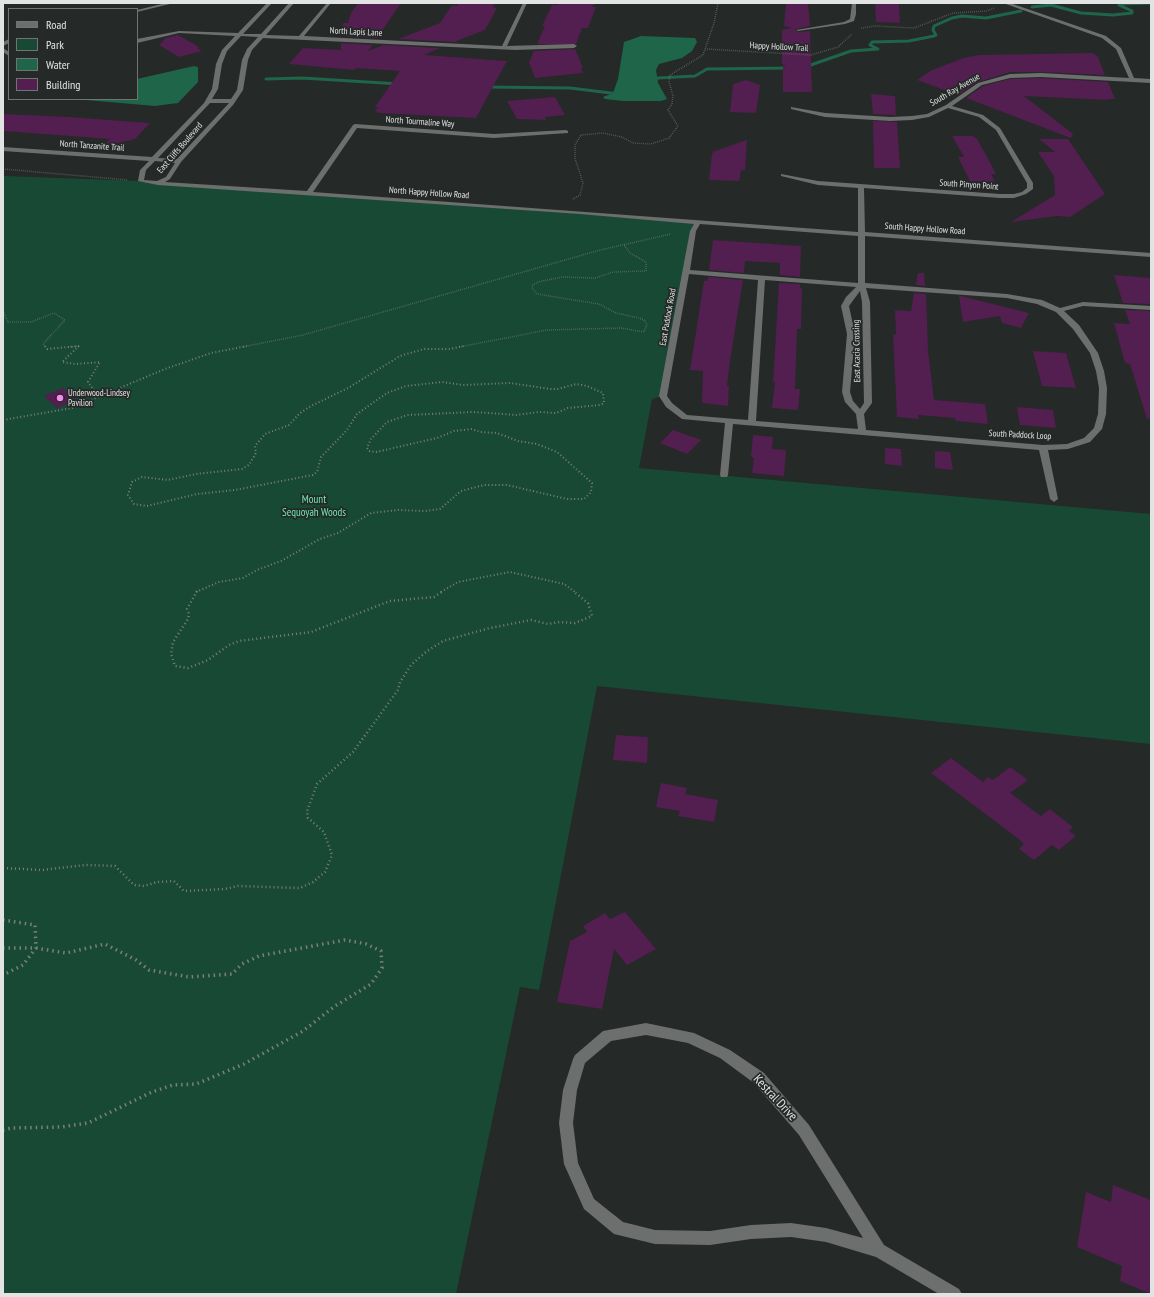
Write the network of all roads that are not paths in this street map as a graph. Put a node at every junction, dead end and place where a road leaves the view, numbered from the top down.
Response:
1 (172, 3) edge
2 (270, 3) edge
3 (292, 3) edge
4 (329, 3) edge
5 (525, 3) edge
6 (854, 3) edge
7 (1006, 3) edge
8 (138, 11) edge
9 (798, 30) dead end
10 (239, 35) junction
11 (261, 36) junction
12 (301, 37) junction
13 (138, 42) edge
14 (574, 46) dead end
15 (504, 47) junction
16 (1132, 80) junction
17 (1151, 81) edge
18 (208, 100) junction
19 (232, 101) junction
20 (948, 106) junction
21 (793, 108) dead end
22 (566, 132) dead end
23 (3, 148) edge
24 (153, 159) junction
25 (179, 161) junction
26 (783, 175) dead end
27 (158, 183) junction
28 (861, 187) junction
29 (308, 194) junction
30 (698, 222) junction
31 (861, 234) junction
32 (1151, 254) edge
33 (686, 272) junction
34 (762, 278) junction
35 (862, 285) junction
36 (1151, 308) edge
37 (1059, 310) junction
38 (677, 412) joint
39 (860, 414) junction
40 (729, 422) junction
41 (752, 423) junction
42 (862, 432) junction
43 (1043, 448) junction
44 (724, 475) dead end
45 (1054, 499) dead end
46 (878, 1250) junction
47 (954, 1294) edge

1 - 8 street
2 - 10 street, East Cliffs Boulevard
3 - 11 street, East Cliffs Boulevard
4 - 12 street
5 - 15 street
6 - 9 street
7 - 16 street
10 - 11 street, North Lapis Lane
10 - 13 street, North Lapis Lane
10 - 18 street, East Cliffs Boulevard
11 - 12 street, North Lapis Lane
11 - 19 street, East Cliffs Boulevard
12 - 15 street, North Lapis Lane
14 - 15 street, North Lapis Lane
16 - 17 street, South Ray Avenue
16 - 20 street, South Ray Avenue
18 - 19 street
18 - 24 street, East Cliffs Boulevard
19 - 25 street, East Cliffs Boulevard
20 - 21 street, South Ray Avenue
20 - 28 street, South Pinyon Point
22 - 29 street, North Tourmaline Way
23 - 24 street, North Tanzanite Trail
24 - 25 street, North Tanzanite Trail
24 - 27 street, East Cliffs Boulevard
25 - 27 street, East Cliffs Boulevard
26 - 28 street, South Pinyon Point
27 - 29 street, North Happy Hollow Road
28 - 31 street, East Acacia Crossing
29 - 30 street, North Happy Hollow Road
30 - 31 street, South Happy Hollow Road
30 - 33 street, East Paddock Road
31 - 32 street, South Happy Hollow Road
31 - 35 street, East Acacia Crossing
33 - 34 street, South Paddock Loop
33 - 38 street, East Paddock Road
34 - 35 street, South Paddock Loop
34 - 41 street
35 - 37 street, South Paddock Loop
35 - 39 street, East Acacia Crossing
35 - 39 street, East Acacia Crossing
36 - 37 street
37 - 43 street, South Paddock Loop
38 - 40 street, South Paddock Loop
39 - 42 street
40 - 41 street, South Paddock Loop
40 - 44 street
41 - 42 street, South Paddock Loop
42 - 43 street, South Paddock Loop
43 - 45 street
46 - 46 street, Kestral Drive
46 - 47 street

